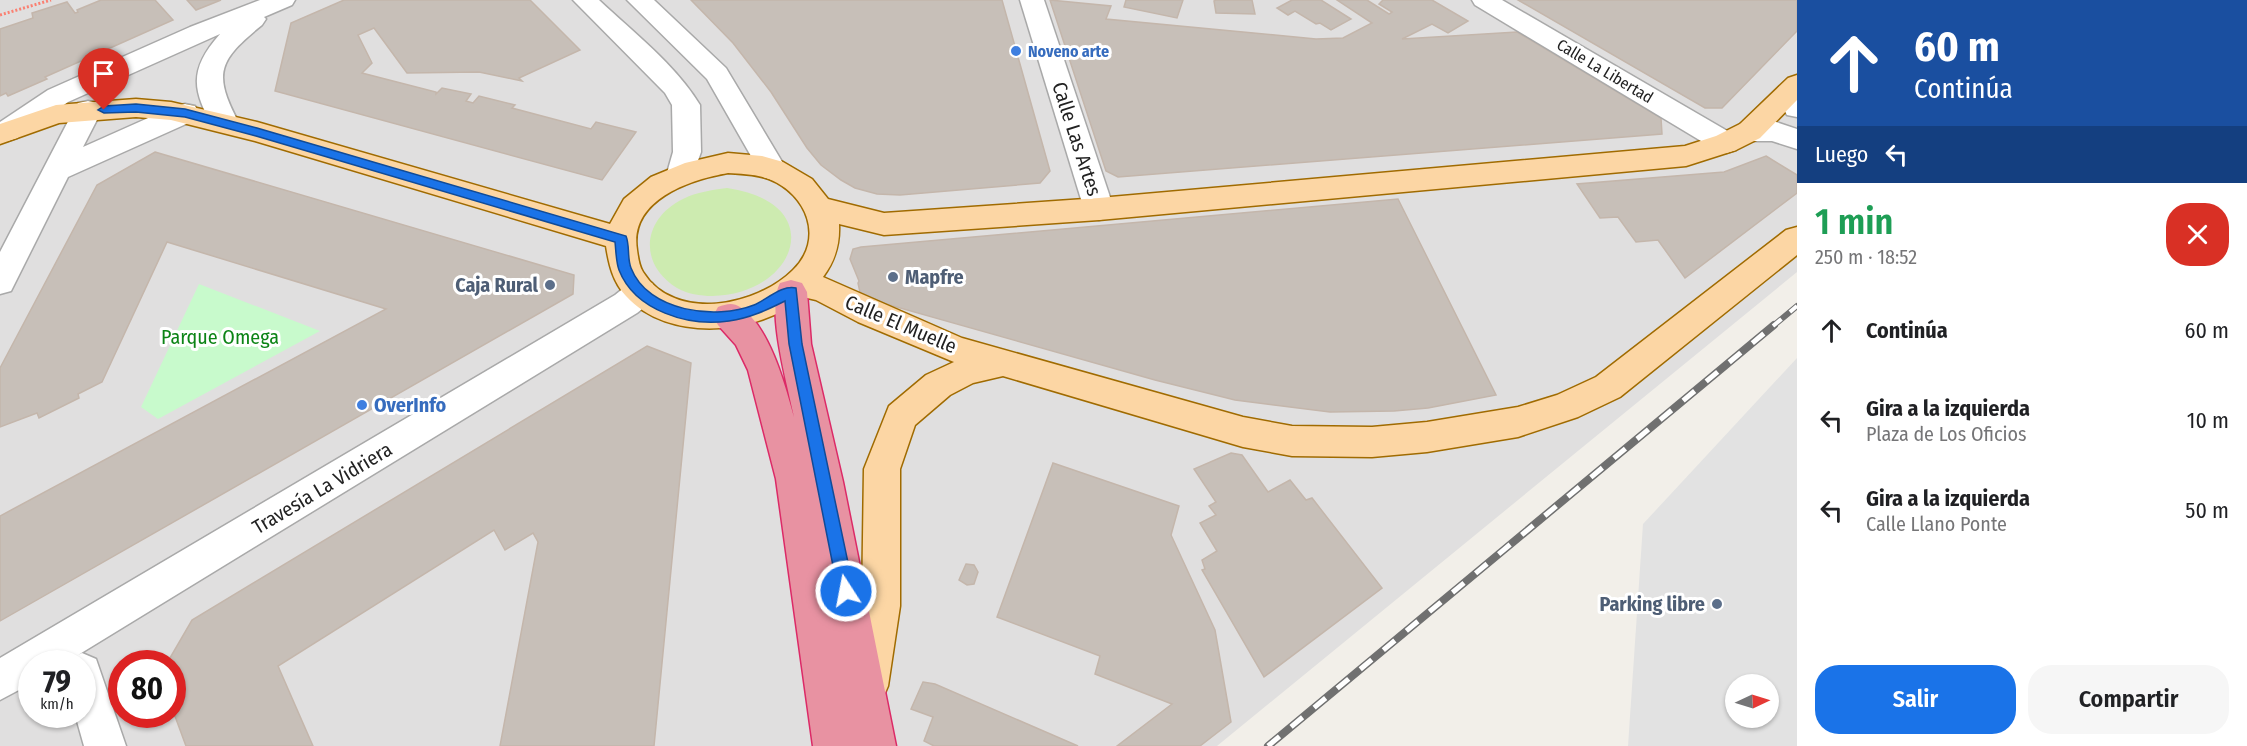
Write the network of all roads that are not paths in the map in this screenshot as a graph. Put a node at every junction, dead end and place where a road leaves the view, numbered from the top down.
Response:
1 (585, 0) edge
2 (639, 0) edge
3 (1032, 0) edge
4 (1484, 0) edge
5 (276, 3) edge
6 (1794, 95) edge
7 (88, 110) junction
8 (185, 113) junction
9 (225, 123) junction
10 (3, 133) edge
11 (1738, 137) junction
12 (1797, 140) edge
13 (60, 169) junction
14 (773, 170) junction
15 (681, 173) junction
16 (820, 208) junction
17 (1099, 209) junction
18 (1797, 238) edge
19 (621, 239) junction
20 (0, 282) edge
21 (641, 292) junction
22 (795, 300) junction
23 (738, 326) junction
24 (1002, 363) junction
25 (90, 650) edge
26 (18, 675) edge
27 (0, 680) edge
28 (866, 700) junction
29 (96, 717) edge
30 (105, 746) edge
31 (834, 746) edge
32 (875, 746) edge

1 - 15 street
2 - 14 street
3 - 17 street, Calle Las Artes
4 - 11 street, Calle La Libertad
5 - 9 street
5 - 10 street
6 - 11 main road
7 - 8 main road
7 - 10 main road
7 - 13 street
8 - 9 main road
8 - 13 street
9 - 19 main road
11 - 12 street
11 - 17 main road
13 - 20 street
14 - 15 main road
14 - 16 main road
15 - 19 main road
16 - 17 main road
16 - 22 main road
18 - 24 main road, Calle El Muelle
19 - 21 main road
21 - 23 main road
21 - 25 street, Travesía La Vidriera
22 - 23 main road
22 - 24 main road, Calle El Muelle
22 - 28 highway
23 - 31 highway
24 - 28 main road
26 - 27 street, Travesía La Vidriera
28 - 32 highway
29 - 30 street

